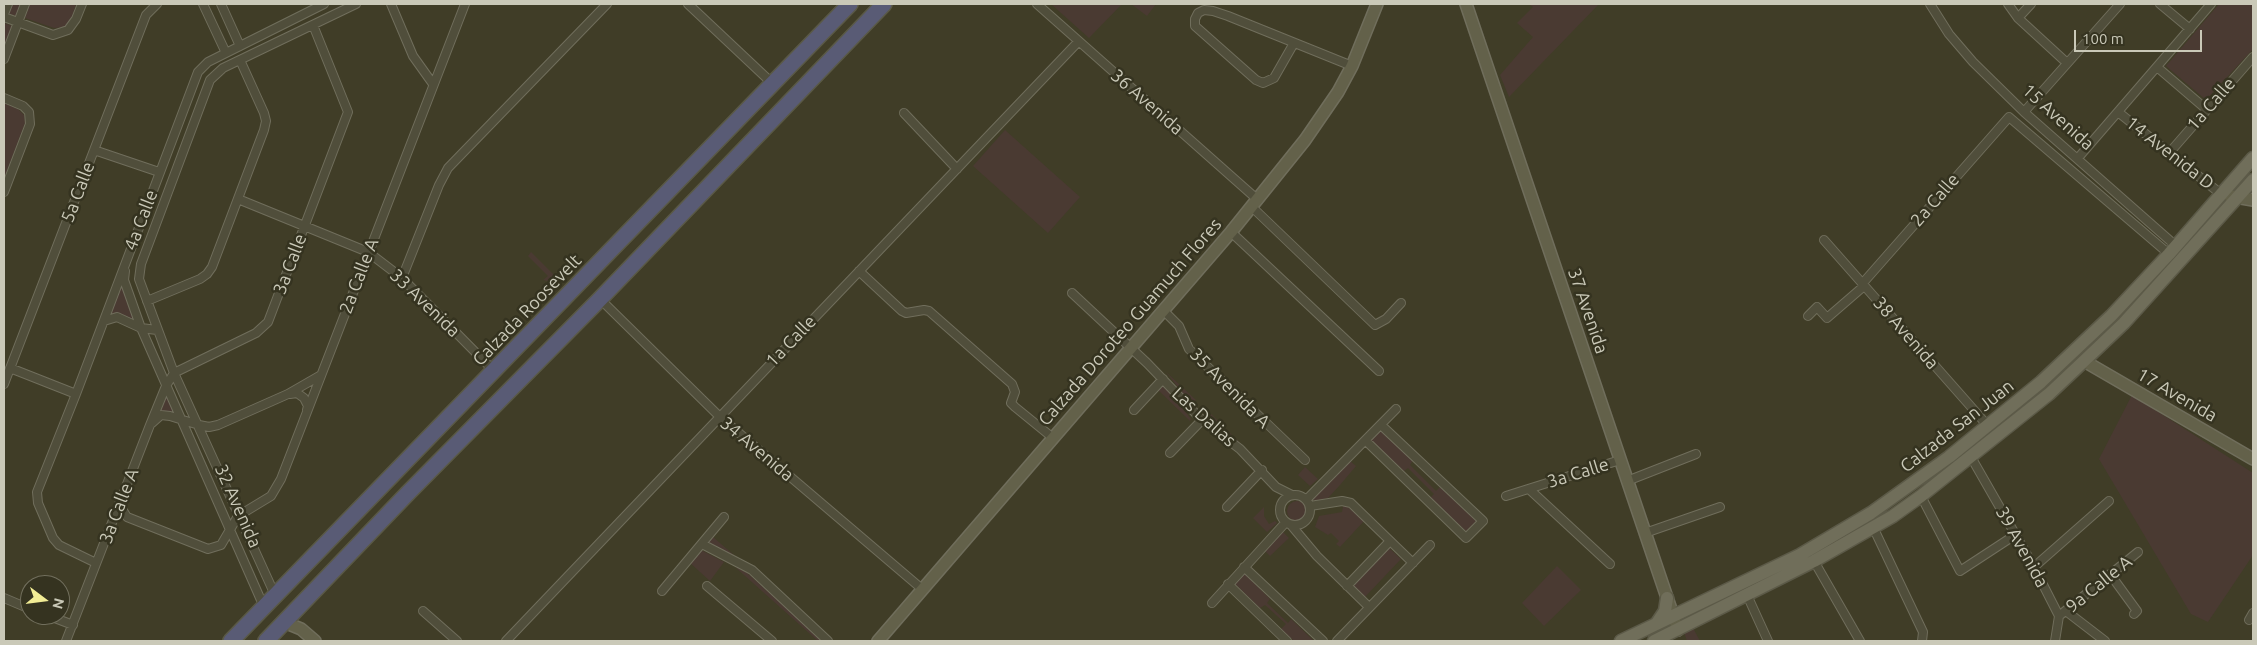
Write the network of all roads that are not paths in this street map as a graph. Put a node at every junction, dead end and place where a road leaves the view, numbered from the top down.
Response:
1 (8, 4) edge
2 (25, 4) edge
3 (82, 4) edge
4 (157, 4) edge
5 (202, 4) edge
6 (221, 4) edge
7 (303, 4) edge
8 (324, 4) edge
9 (356, 4) edge
10 (391, 4) edge
11 (465, 4) edge
12 (607, 4) edge
13 (688, 4) edge
14 (850, 4) edge
15 (884, 4) edge
16 (1037, 4) edge
17 (1377, 4) edge
18 (1466, 4) edge
19 (1930, 4) edge
20 (2008, 4) edge
21 (2031, 4) edge
22 (2120, 4) edge
23 (2160, 4) edge
24 (2211, 4) edge
25 (344, 6) edge
26 (307, 12) junction
27 (4, 15) edge
28 (2018, 18) junction
29 (18, 22) junction
30 (313, 25) junction
31 (274, 28) junction
32 (2190, 29) junction
33 (279, 41) junction
34 (1078, 42) junction
35 (1294, 43) junction
36 (240, 46) junction
37 (226, 53) junction
38 (2253, 57) edge
39 (4, 59) edge
40 (240, 60) junction
41 (2067, 63) junction
42 (1352, 66) junction
43 (2157, 67) junction
44 (194, 82) junction
45 (433, 84) junction
46 (774, 84) junction
47 (208, 87) junction
48 (4, 98) edge
49 (2206, 109) junction
50 (2024, 112) junction
51 (2118, 112) junction
52 (904, 113) dead end
53 (759, 133) junction
54 (94, 150) junction
55 (2170, 152) junction
56 (2078, 158) junction
57 (2253, 158) edge
58 (957, 169) junction
59 (159, 172) junction
60 (2231, 182) junction
61 (2251, 185) edge
62 (4, 191) edge
63 (2221, 194) junction
64 (2238, 198) junction
65 (238, 199) junction
66 (2253, 200) edge
67 (1255, 203) junction
68 (306, 225) junction
69 (138, 230) junction
70 (1232, 232) junction
71 (152, 236) junction
72 (1824, 240) dead end
73 (2173, 250) junction
74 (368, 252) junction
75 (145, 256) joint
76 (126, 259) junction
77 (859, 271) junction
78 (402, 278) junction
79 (1863, 285) junction
80 (1072, 293) dead end
81 (600, 299) junction
82 (146, 301) junction
83 (1401, 303) dead end
84 (1163, 310) junction
85 (1808, 316) dead end
86 (104, 321) junction
87 (141, 328) junction
88 (157, 330) junction
89 (1130, 349) junction
90 (2084, 361) junction
91 (499, 365) junction
92 (10, 368) junction
93 (1379, 371) dead end
94 (174, 372) junction
95 (322, 375) junction
96 (523, 378) junction
97 (1163, 379) junction
98 (4, 384) edge
99 (166, 386) junction
100 (76, 394) junction
101 (288, 394) junction
102 (1396, 408) dead end
103 (1134, 410) dead end
104 (306, 415) junction
105 (719, 416) junction
106 (182, 420) junction
107 (1202, 420) junction
108 (150, 425) junction
109 (199, 425) junction
110 (1381, 425) junction
111 (1988, 426) junction
112 (1053, 438) junction
113 (1366, 441) junction
114 (1170, 453) dead end
115 (1696, 454) dead end
116 (1971, 457) junction
117 (2253, 459) edge
118 (1305, 460) dead end
119 (1620, 460) junction
120 (1262, 470) junction
121 (1627, 481) junction
122 (1276, 488) junction
123 (1533, 488) junction
124 (1292, 495) junction
125 (1506, 496) dead end
126 (1921, 496) junction
127 (2109, 501) dead end
128 (1308, 503) junction
129 (120, 504) junction
130 (1227, 507) dead end
131 (1720, 507) dead end
132 (1280, 508) junction
133 (238, 516) junction
134 (127, 517) junction
135 (724, 517) dead end
136 (112, 523) junction
137 (1289, 523) junction
138 (1873, 527) junction
139 (229, 528) junction
140 (1645, 533) junction
141 (2015, 535) junction
142 (1390, 541) junction
143 (702, 544) junction
144 (1430, 545) dead end
145 (2138, 552) dead end
146 (1814, 561) junction
147 (96, 563) junction
148 (1413, 563) junction
149 (1610, 564) dead end
150 (1244, 567) junction
151 (2034, 567) junction
152 (2110, 574) junction
153 (1228, 584) junction
154 (707, 586) dead end
155 (1347, 586) junction
156 (922, 589) junction
157 (662, 591) dead end
158 (275, 595) junction
159 (1747, 595) junction
160 (4, 598) edge
161 (1666, 598) junction
162 (1212, 603) dead end
163 (20, 605) edge
164 (264, 607) junction
165 (1369, 608) junction
166 (423, 610) dead end
167 (2062, 614) junction
168 (2134, 614) dead end
169 (1672, 615) junction
170 (284, 622) junction
171 (72, 625) joint
172 (1656, 625) junction
173 (1678, 630) junction
174 (66, 641) edge
175 (231, 641) edge
176 (266, 641) edge
177 (315, 641) edge
178 (457, 641) edge
179 (506, 641) edge
180 (772, 641) edge
181 (828, 641) edge
182 (880, 641) edge
183 (1287, 641) edge
184 (1323, 641) edge
185 (1337, 641) edge
186 (1620, 641) edge
187 (1654, 641) edge
188 (1768, 641) edge
189 (1860, 641) edge
190 (1922, 641) edge
191 (2056, 641) edge
192 (2105, 641) edge

1 - 27 street
2 - 29 street
3 - 29 street
4 - 54 street, 5a Calle
5 - 37 street
6 - 36 street
7 - 26 street
8 - 26 street, 4a Calle
9 - 25 street, 4a Calle
10 - 45 street
11 - 45 street, 2a Calle A
12 - 78 street
13 - 46 street
14 - 46 highway, Calzada Roosevelt
15 - 53 highway
16 - 34 street, 36 Avenida
17 - 42 street, Calzada Doroteo Guamuch Flores
18 - 119 street, 37 Avenida
19 - 50 street, 15 Avenida
20 - 28 street
21 - 28 street
22 - 41 street
23 - 32 street
24 - 32 street
25 - 30 street, 4a Calle
26 - 31 street, 4a Calle
27 - 29 street
28 - 41 street
29 - 39 street
30 - 33 street, 4a Calle
30 - 68 street, 3a Calle
31 - 33 street
31 - 36 street, 4a Calle
32 - 43 street
33 - 40 street, 4a Calle
34 - 58 street, 1a Calle
34 - 67 street, 36 Avenida
35 - 35 street
35 - 42 street
36 - 37 street, 4a Calle
37 - 44 street, 4a Calle
38 - 49 street, 1a Calle
40 - 47 street, 4a Calle
40 - 65 street
41 - 50 street
42 - 67 street, Calzada Doroteo Guamuch Flores
43 - 49 street
43 - 51 street
44 - 47 street
44 - 59 street, 4a Calle
45 - 74 street, 2a Calle A
46 - 53 highway
46 - 91 highway, Calzada Roosevelt
47 - 71 street, 4a Calle
48 - 62 street
49 - 55 street, 1a Calle
50 - 56 street, 15 Avenida
51 - 55 street, 14 Avenida D
51 - 56 street
52 - 58 street
53 - 81 highway
54 - 59 street
54 - 92 street, 5a Calle
55 - 63 street, 14 Avenida D
56 - 73 street, 15 Avenida
57 - 60 main road, Calzada San Juan
58 - 77 street, 1a Calle
59 - 69 street, 4a Calle
60 - 61 street
60 - 63 main road, Calzada San Juan
61 - 64 main road, Calzada San Juan
63 - 64 street
63 - 73 main road, Calzada San Juan
64 - 66 street
64 - 90 main road, Calzada San Juan
65 - 68 street, 33 Avenida
65 - 82 street
67 - 70 street, Calzada Doroteo Guamuch Flores
67 - 83 street, 36 Avenida
68 - 74 street, 33 Avenida
68 - 94 street, 3a Calle
69 - 71 street
69 - 76 street, 4a Calle
70 - 84 street, Calzada Doroteo Guamuch Flores
70 - 93 street
71 - 75 street, 4a Calle
72 - 79 street, 38 Avenida
73 - 79 street, 2a Calle
73 - 111 main road, Calzada San Juan
74 - 78 street, 33 Avenida
74 - 95 street, 2a Calle A
75 - 82 street, 32 Avenida
76 - 86 street, 4a Calle
76 - 87 street, 32 Avenida
77 - 105 street, 1a Calle
77 - 112 street
78 - 91 street, 33 Avenida
79 - 85 street, 2a Calle
79 - 111 street, 38 Avenida
80 - 89 street, Las Dalias
81 - 96 highway
81 - 105 street, 34 Avenida
82 - 88 street, 32 Avenida
84 - 89 street, Calzada Doroteo Guamuch Flores
84 - 118 street, 35 Avenida A
86 - 87 street
86 - 100 street, 4a Calle
87 - 88 street
87 - 99 street, 32 Avenida
88 - 94 street, 32 Avenida
89 - 97 street, Las Dalias
89 - 112 street, Calzada Doroteo Guamuch Flores
90 - 116 main road, Calzada San Juan
90 - 117 street, 17 Avenida
91 - 96 highway
91 - 158 highway, Calzada Roosevelt
92 - 98 street, 5a Calle
92 - 100 street
94 - 99 street, 3a Calle A
94 - 109 street, 32 Avenida
95 - 101 street
95 - 104 street, 2a Calle A
96 - 170 highway
97 - 103 street
97 - 107 street, Las Dalias
99 - 106 street, 32 Avenida
99 - 108 street, 3a Calle A
100 - 147 street, 4a Calle
101 - 104 street
101 - 109 street
102 - 110 street
104 - 133 street, 2a Calle A
105 - 156 street, 34 Avenida
105 - 179 street, 1a Calle
106 - 108 street
106 - 109 street
106 - 139 street, 32 Avenida
107 - 114 street
107 - 120 street, Las Dalias
108 - 129 street, 3a Calle A
109 - 133 street, 32 Avenida
110 - 113 street
110 - 113 street
111 - 169 main road, Calzada San Juan
112 - 156 street, Calzada Doroteo Guamuch Flores
113 - 128 street
115 - 121 street
116 - 126 main road, Calzada San Juan
116 - 141 street, 39 Avenida
119 - 121 street, 37 Avenida
119 - 123 street, 3a Calle
120 - 122 street, Las Dalias
120 - 130 street
121 - 140 street, 37 Avenida
122 - 124 street, Las Dalias
122 - 132 street, Las Dalias
123 - 125 street, 3a Calle
123 - 149 street
124 - 128 street
124 - 132 street
126 - 138 main road, Calzada San Juan
126 - 141 street
127 - 151 street
128 - 137 street
128 - 142 street
129 - 134 street
129 - 136 street, 3a Calle A
131 - 140 street
132 - 137 street
133 - 139 street, 2a Calle A
133 - 158 street, 32 Avenida
134 - 136 street
134 - 139 street, 2a Calle A
135 - 143 street
136 - 147 street, 3a Calle A
137 - 150 street
137 - 155 street
138 - 146 main road, Calzada San Juan
138 - 190 street
139 - 164 street, 32 Avenida
140 - 161 street, 37 Avenida
141 - 151 street, 39 Avenida
142 - 148 street
142 - 155 street
143 - 157 street
143 - 181 street
144 - 148 street
145 - 152 street, 9a Calle A
146 - 159 main road, Calzada San Juan
146 - 189 street
147 - 171 street, 3a Calle A
148 - 165 street
150 - 153 street
150 - 184 street
151 - 167 street, 39 Avenida
152 - 167 street, 9a Calle A
152 - 168 street
153 - 162 street
153 - 183 street
154 - 180 street
155 - 165 street
156 - 182 street, Calzada Doroteo Guamuch Flores
158 - 164 highway, Calzada Roosevelt
159 - 173 main road, Calzada San Juan
159 - 188 street
160 - 163 street
161 - 169 street, 37 Avenida
161 - 172 main road
164 - 175 highway, Calzada Roosevelt
165 - 185 street
166 - 178 street
167 - 191 street
167 - 192 street
169 - 172 main road, Calzada San Juan
169 - 173 street, 37 Avenida
170 - 176 highway
170 - 177 street
171 - 174 street, 3a Calle A
172 - 186 main road, Calzada San Juan
173 - 187 main road, Calzada San Juan

